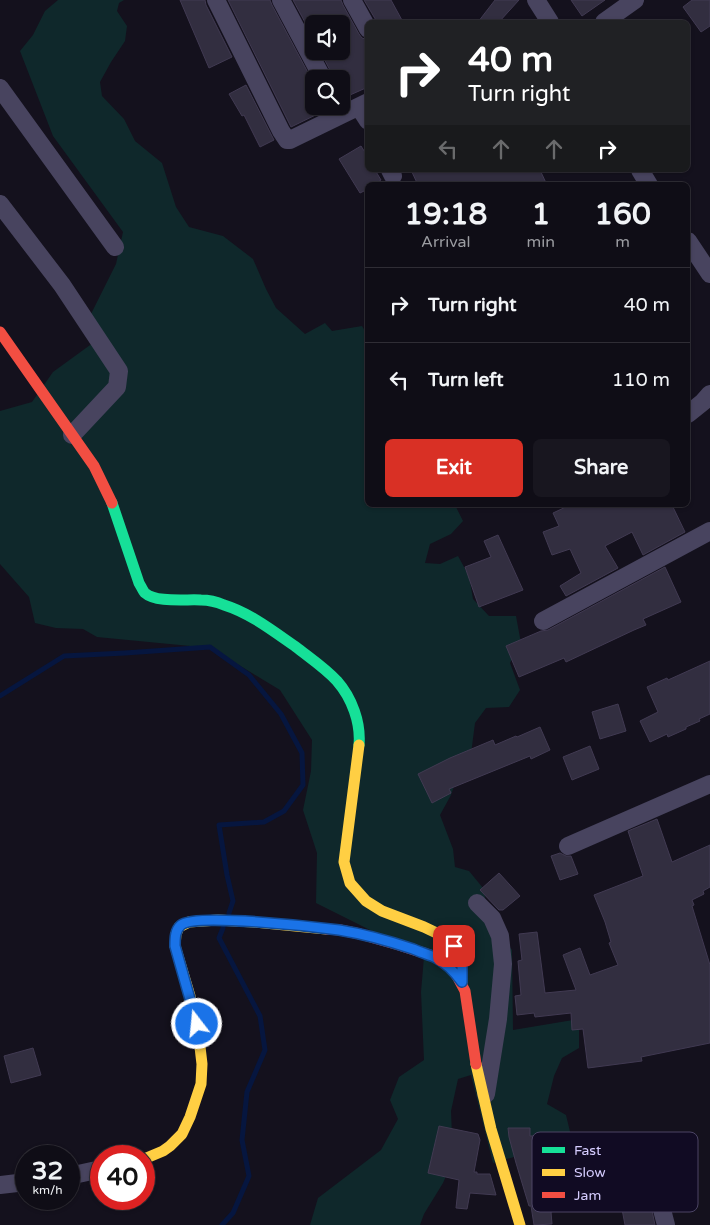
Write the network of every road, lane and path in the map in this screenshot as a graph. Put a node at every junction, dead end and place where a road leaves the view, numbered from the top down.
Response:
1 (216, 0) edge
2 (281, 0) edge
3 (352, 0) edge
4 (536, 0) edge
5 (635, 0) edge
6 (549, 20) edge
7 (607, 20) edge
8 (365, 24) edge
9 (318, 70) edge
10 (0, 88) edge
11 (350, 110) edge
12 (364, 110) edge
13 (332, 115) edge
14 (0, 204) edge
15 (690, 244) edge
16 (115, 248) dead end
17 (710, 274) edge
18 (0, 332) edge
19 (710, 394) edge
20 (690, 412) edge
21 (72, 435) junction
22 (710, 531) edge
23 (543, 621) dead end
24 (710, 784) edge
25 (568, 846) dead end
26 (478, 903) dead end
27 (462, 982) junction
28 (485, 1102) junction
29 (155, 1155) edge
30 (15, 1183) edge
31 (0, 1185) edge
32 (663, 1212) edge
33 (520, 1225) edge
34 (666, 1225) edge

1 - 13 street
2 - 9 street
3 - 8 street
4 - 6 street
5 - 7 street
10 - 16 street
11 - 12 street
14 - 21 street
15 - 17 street
18 - 21 street
19 - 20 street
21 - 27 street
22 - 23 street
24 - 25 street
26 - 28 street
27 - 28 street
27 - 29 street
28 - 33 street
30 - 31 street
32 - 34 street

